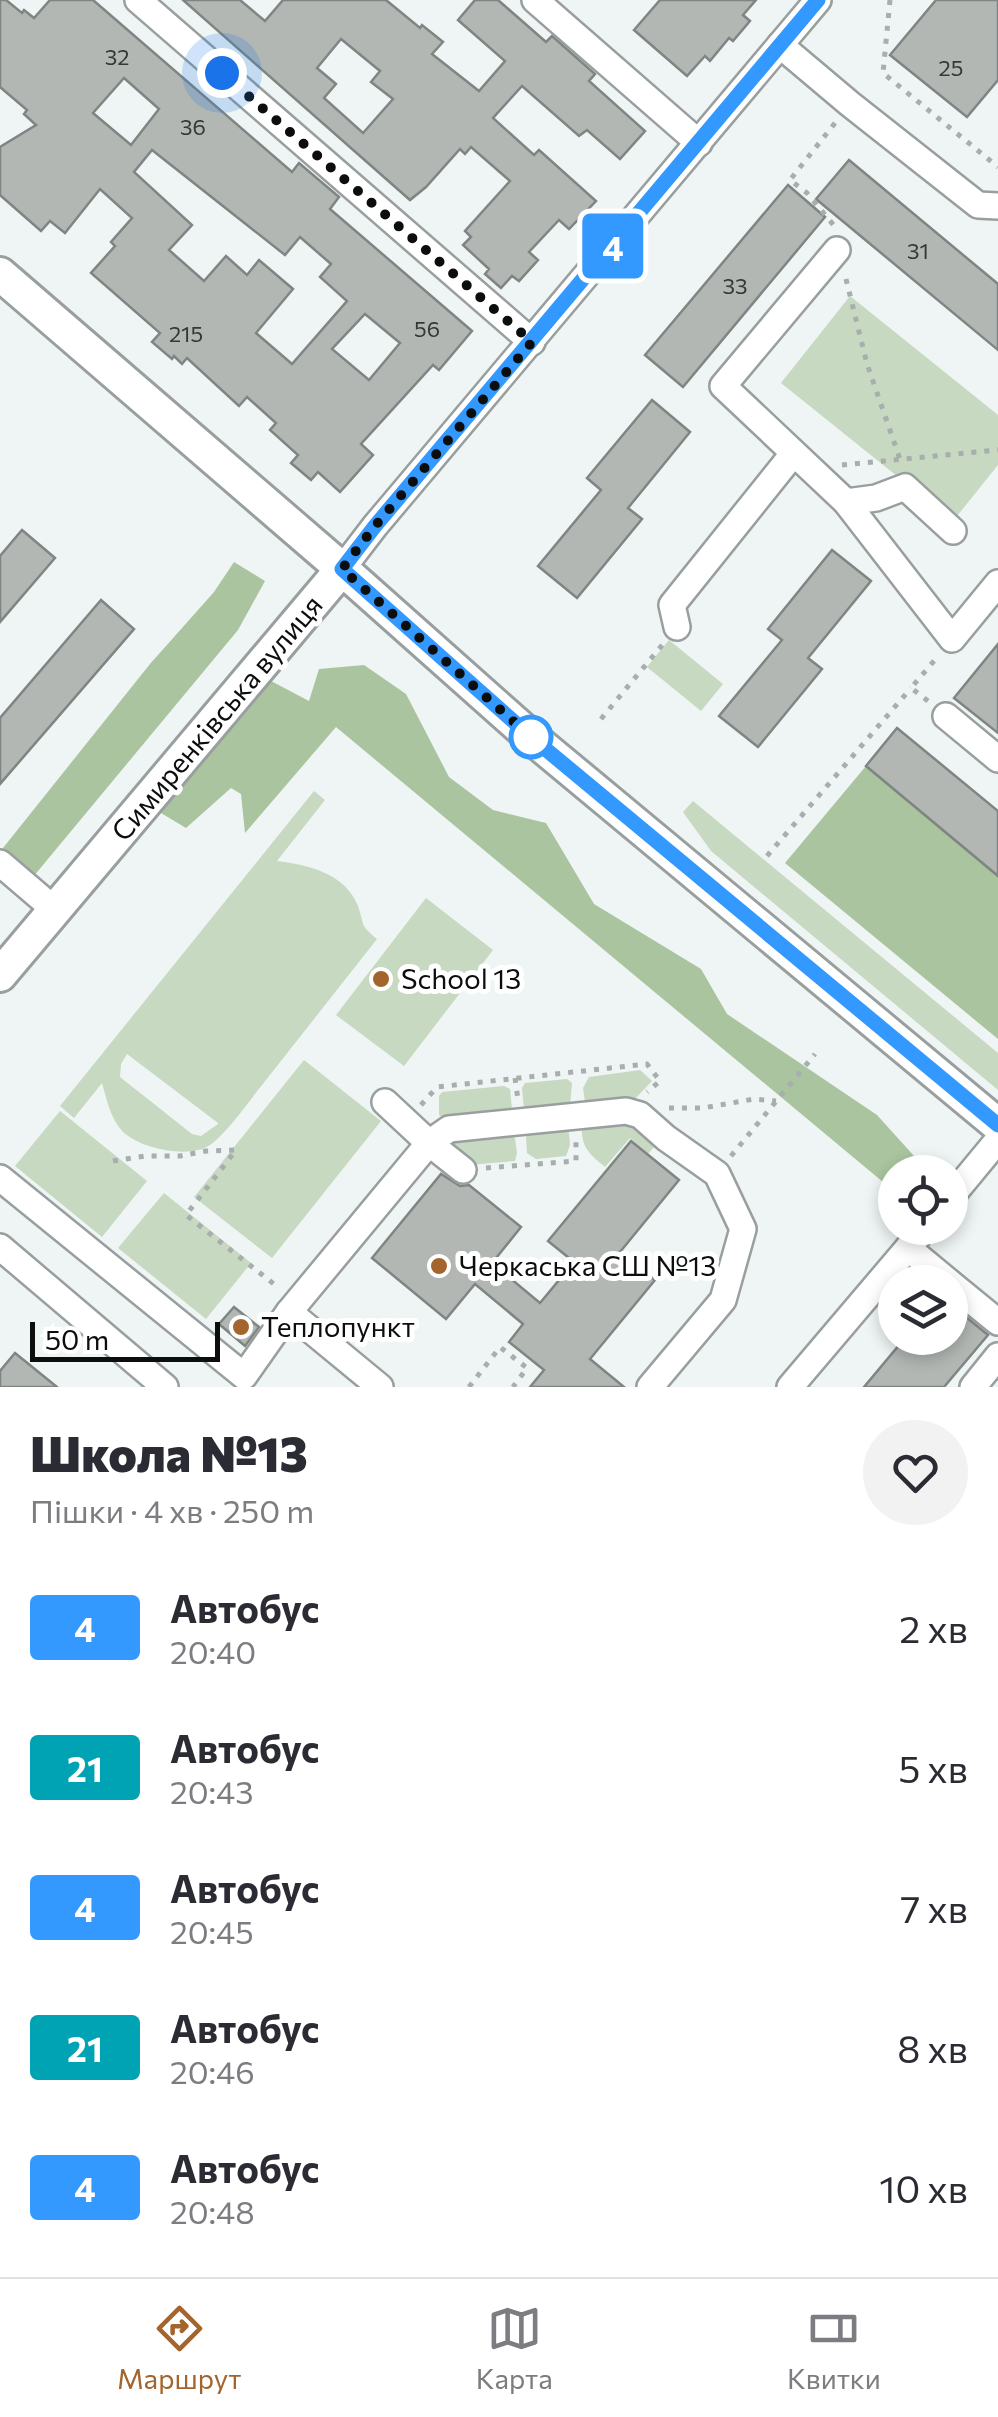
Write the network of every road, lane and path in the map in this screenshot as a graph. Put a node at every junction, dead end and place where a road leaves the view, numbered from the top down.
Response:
1 (138, 0) edge
2 (535, 0) edge
3 (818, 0) edge
4 (890, 0) edge
5 (780, 45) junction
6 (850, 104) junction
7 (699, 143) junction
8 (998, 167) edge
9 (998, 182) edge
10 (991, 211) edge
11 (837, 250) junction
12 (0, 274) edge
13 (532, 342) junction
14 (998, 450) edge
15 (793, 454) junction
16 (899, 460) junction
17 (905, 487) junction
18 (846, 502) junction
19 (953, 531) dead end
20 (342, 569) junction
21 (998, 583) edge
22 (677, 627) joint
23 (952, 639) junction
24 (911, 688) junction
25 (946, 716) joint
26 (601, 719) dead end
27 (998, 759) edge
28 (768, 856) dead end
29 (0, 863) edge
30 (54, 910) junction
31 (0, 975) edge
32 (815, 1054) dead end
33 (776, 1101) junction
34 (384, 1102) dead end
35 (626, 1111) junction
36 (576, 1116) junction
37 (406, 1122) junction
38 (998, 1125) edge
39 (998, 1140) edge
40 (428, 1143) junction
41 (113, 1161) dead end
42 (463, 1170) joint
43 (717, 1174) junction
44 (968, 1176) edge
45 (0, 1178) edge
46 (911, 1245) edge
47 (0, 1247) edge
48 (908, 1248) junction
49 (928, 1265) edge
50 (968, 1298) edge
51 (293, 1307) junction
52 (998, 1322) edge
53 (519, 1350) dead end
54 (998, 1356) edge
55 (514, 1357) junction
56 (165, 1387) edge
57 (380, 1387) edge
58 (469, 1387) edge
59 (512, 1387) edge
60 (650, 1387) edge
61 (790, 1387) edge
62 (972, 1387) edge

1 - 13 street
2 - 7 street
3 - 5 street, Симиренківська вулиця
4 - 8 path
5 - 6 street
5 - 7 street, Симиренківська вулиця
6 - 10 street
6 - 11 path
7 - 13 street, Симиренківська вулиця
9 - 10 street
11 - 15 street
11 - 16 path
12 - 20 main road
13 - 20 street, Симиренківська вулиця
14 - 16 path
15 - 16 path
15 - 18 street
15 - 22 street
16 - 17 path
17 - 18 street
17 - 19 street
18 - 23 street
20 - 30 main road, Симиренківська вулиця
20 - 38 main road
21 - 23 street
22 - 26 path
23 - 24 path
24 - 25 path
24 - 28 path
25 - 27 street
29 - 30 street
30 - 31 main road, Симиренківська вулиця
32 - 33 path
33 - 35 path
33 - 43 path
34 - 37 street
35 - 36 street
35 - 37 path
35 - 43 street
36 - 40 street
36 - 42 path
37 - 40 street
39 - 44 street
40 - 42 street
40 - 51 street
41 - 51 path
43 - 60 street
45 - 51 street
46 - 48 street
47 - 56 street
48 - 49 street
48 - 61 street
50 - 52 street
51 - 57 street
53 - 55 path
54 - 62 street
55 - 58 path
55 - 59 path

